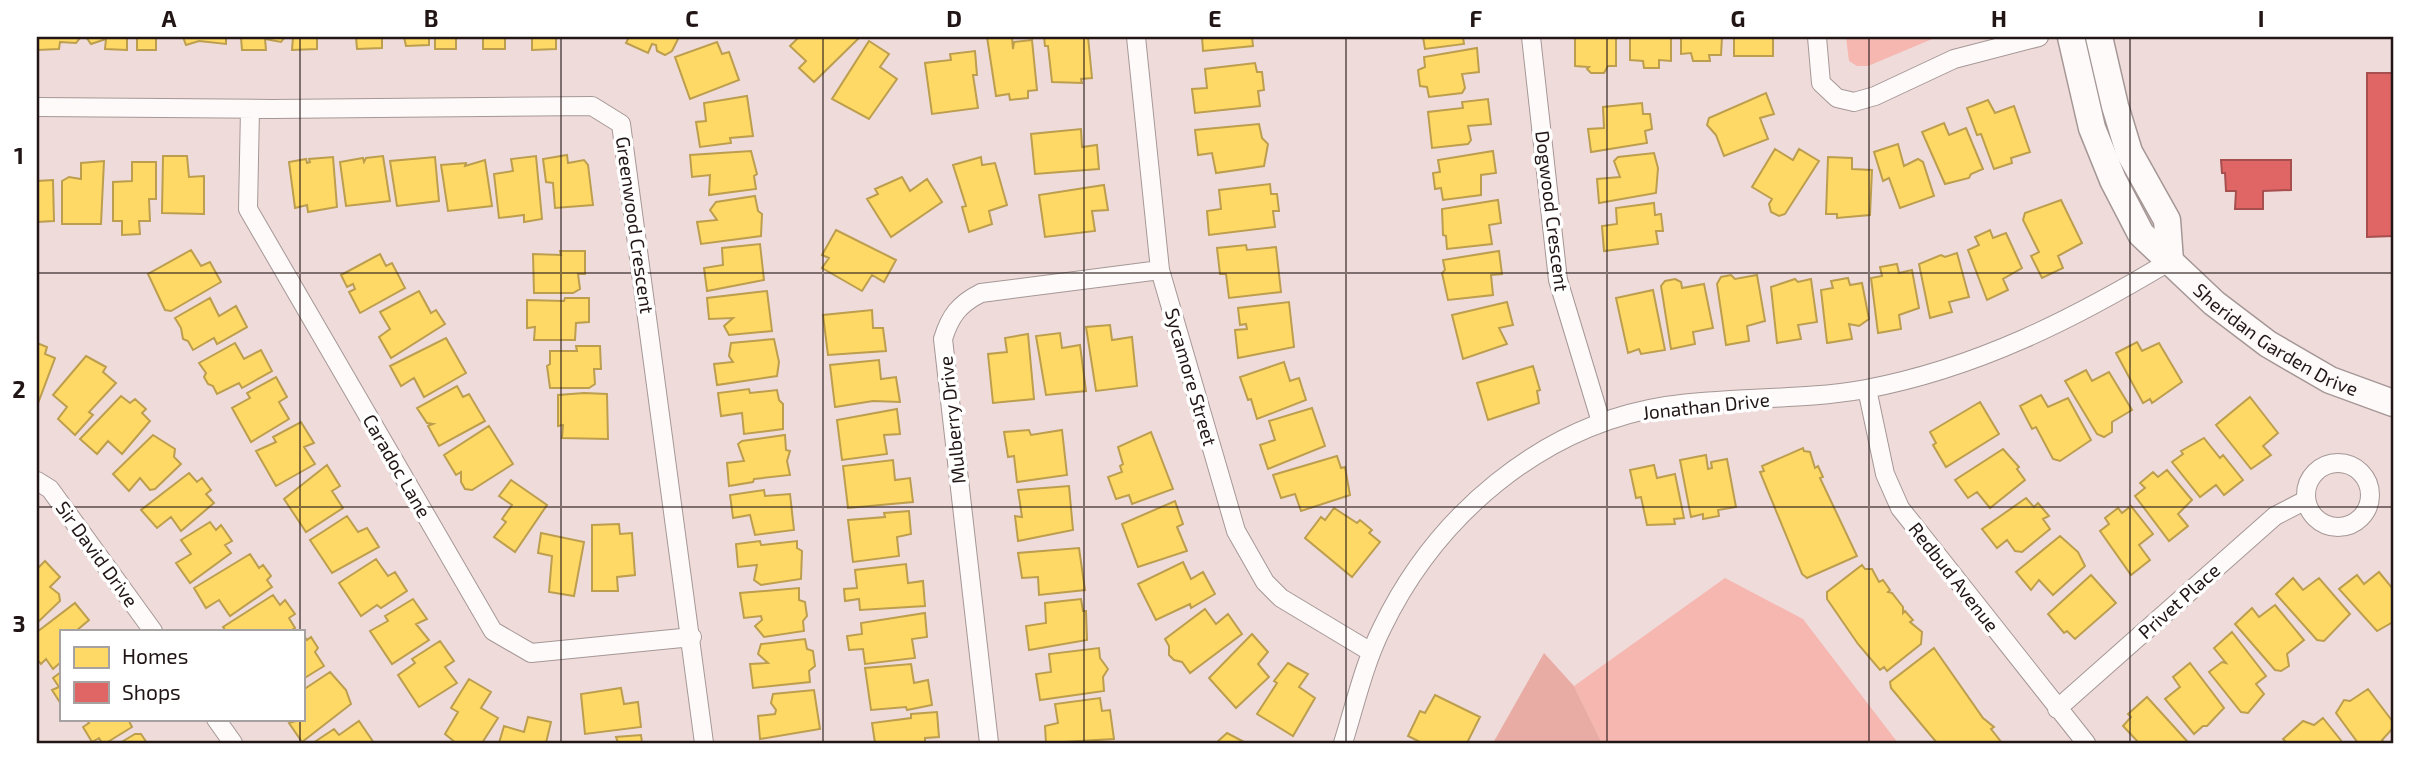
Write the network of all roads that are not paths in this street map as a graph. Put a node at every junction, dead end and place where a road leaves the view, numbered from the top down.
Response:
1 (1136, 37) edge
2 (1531, 37) edge
3 (1817, 37) edge
4 (2039, 37) edge
5 (2071, 37) edge
6 (2099, 37) edge
7 (37, 107) edge
8 (250, 109) junction
9 (2170, 261) junction
10 (1160, 270) junction
11 (1867, 388) junction
12 (2393, 403) edge
13 (1601, 422) junction
14 (37, 481) edge
15 (2306, 500) dead end
16 (152, 630) edge
17 (692, 637) junction
18 (1371, 652) junction
19 (2057, 709) junction
20 (217, 720) edge
21 (233, 743) edge
22 (704, 743) edge
23 (989, 743) edge
24 (1343, 743) edge
25 (2086, 743) edge

1 - 10 street, Sycamore Street
2 - 13 street, Dogwood Crescent
3 - 4 street
5 - 9 street, Sheridan Garden Drive
6 - 9 street
7 - 8 street, Greenwood Crescent
8 - 17 street, Caradoc Lane
8 - 17 street, Greenwood Crescent
9 - 11 street, Jonathan Drive
9 - 12 street, Sheridan Garden Drive
10 - 18 street, Sycamore Street
10 - 23 street, Mulberry Drive
11 - 13 street, Jonathan Drive
11 - 19 street, Redbud Avenue
13 - 18 street, Jonathan Drive
14 - 16 street, Sir David Drive
15 - 19 street, Privet Place
17 - 22 street, Greenwood Crescent
18 - 24 street, Jonathan Drive
19 - 25 street, Redbud Avenue
20 - 21 street

